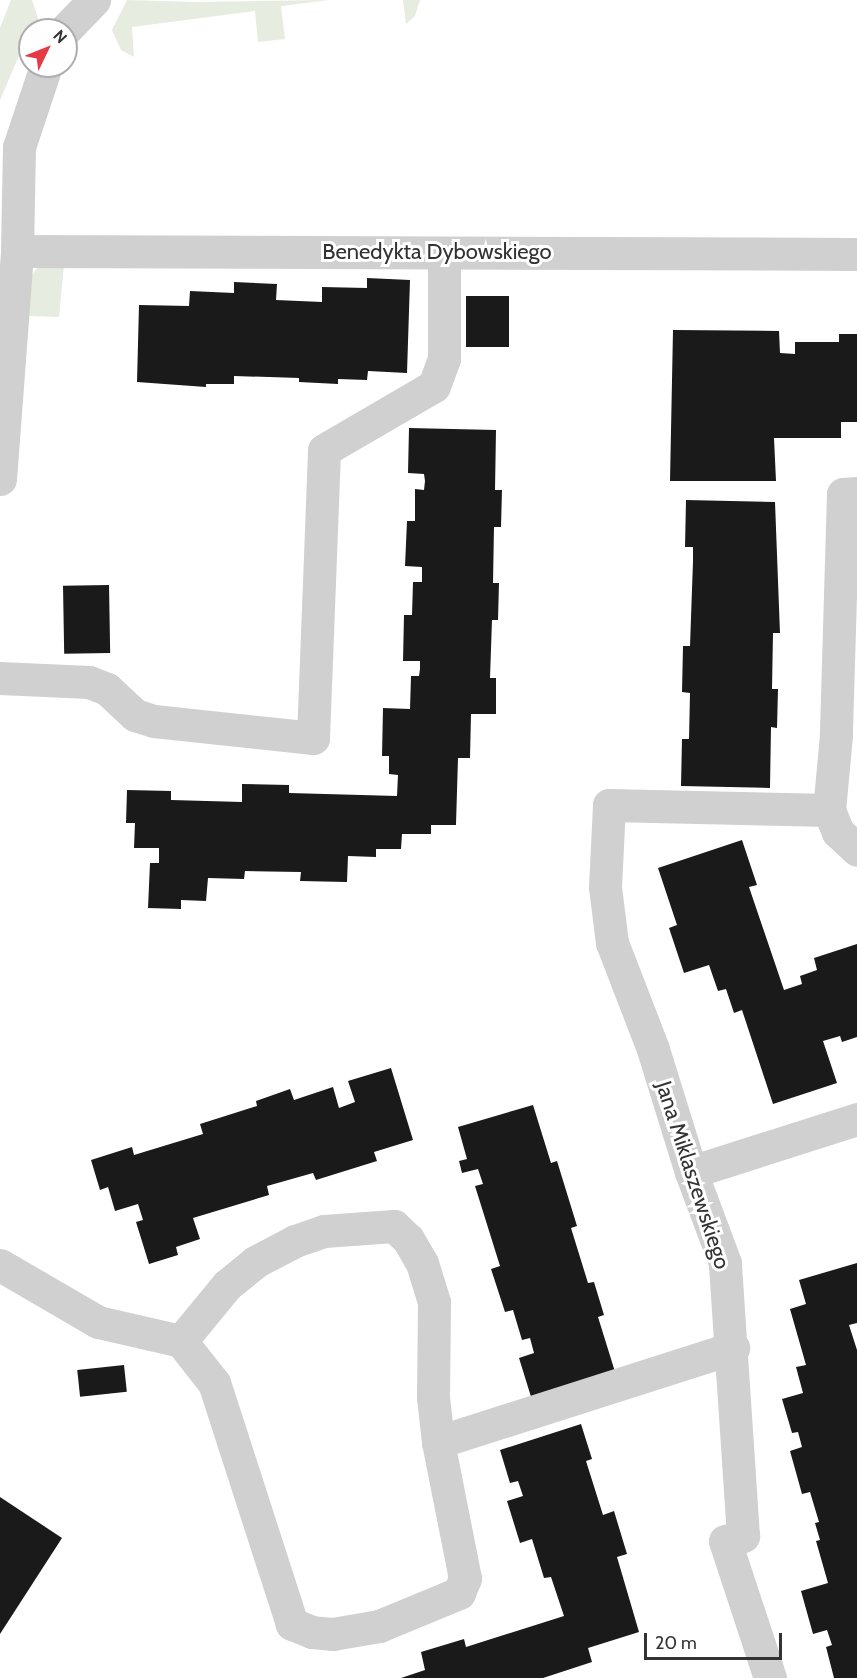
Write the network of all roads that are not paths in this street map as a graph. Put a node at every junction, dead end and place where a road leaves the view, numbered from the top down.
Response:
1 (94, 0) edge
2 (77, 18) edge
3 (42, 78) edge
4 (16, 251) junction
5 (444, 253) junction
6 (857, 254) edge
7 (0, 480) edge
8 (857, 493) edge
9 (0, 678) edge
10 (829, 810) junction
11 (857, 850) edge
12 (857, 1119) edge
13 (691, 1173) junction
14 (0, 1264) edge
15 (182, 1341) junction
16 (733, 1348) junction
17 (438, 1442) junction
18 (770, 1678) edge

1 - 2 street
3 - 4 street
4 - 5 street, Benedykta Dybowskiego
4 - 7 street
5 - 6 street, Benedykta Dybowskiego
5 - 9 street
8 - 10 street
10 - 11 street
10 - 13 street, Jana Miklaszewskiego
12 - 13 street
13 - 16 street, Jana Miklaszewskiego
14 - 15 street
15 - 17 street
15 - 17 street
16 - 17 street
16 - 18 street, Jana Miklaszewskiego

